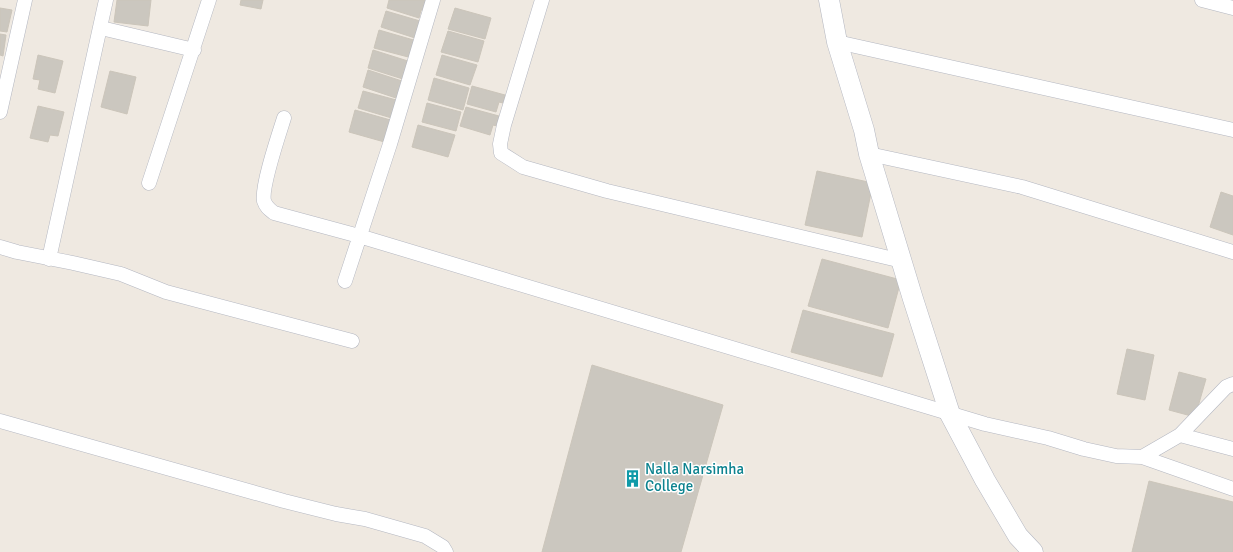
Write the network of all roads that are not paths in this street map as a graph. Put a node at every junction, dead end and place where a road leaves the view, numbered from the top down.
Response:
1 (25, 0) edge
2 (106, 0) edge
3 (209, 0) edge
4 (433, 0) edge
5 (542, 0) edge
6 (829, 0) edge
7 (1202, 0) edge
8 (1233, 8) edge
9 (101, 28) junction
10 (837, 42) junction
11 (194, 50) junction
12 (0, 112) edge
13 (284, 118) dead end
14 (1233, 130) edge
15 (869, 154) junction
16 (149, 184) dead end
17 (359, 236) junction
18 (0, 248) edge
19 (1233, 252) edge
20 (49, 258) junction
21 (902, 261) junction
22 (345, 281) dead end
23 (352, 341) dead end
24 (1233, 384) edge
25 (950, 414) junction
26 (0, 421) edge
27 (1180, 435) junction
28 (1233, 449) edge
29 (1142, 457) junction
30 (1233, 488) edge
31 (446, 552) edge
32 (1033, 552) edge

1 - 12 street
2 - 9 street
3 - 11 street
4 - 17 street
5 - 21 street
6 - 10 street
7 - 8 street
9 - 11 street
9 - 20 street
10 - 14 street
10 - 15 street
11 - 16 street
13 - 17 street
15 - 19 street
15 - 21 street
17 - 22 street
17 - 25 street
18 - 20 street
20 - 23 street
21 - 25 street
24 - 27 street
25 - 29 street
25 - 32 street
26 - 31 street
27 - 28 street
27 - 29 street
29 - 30 street

